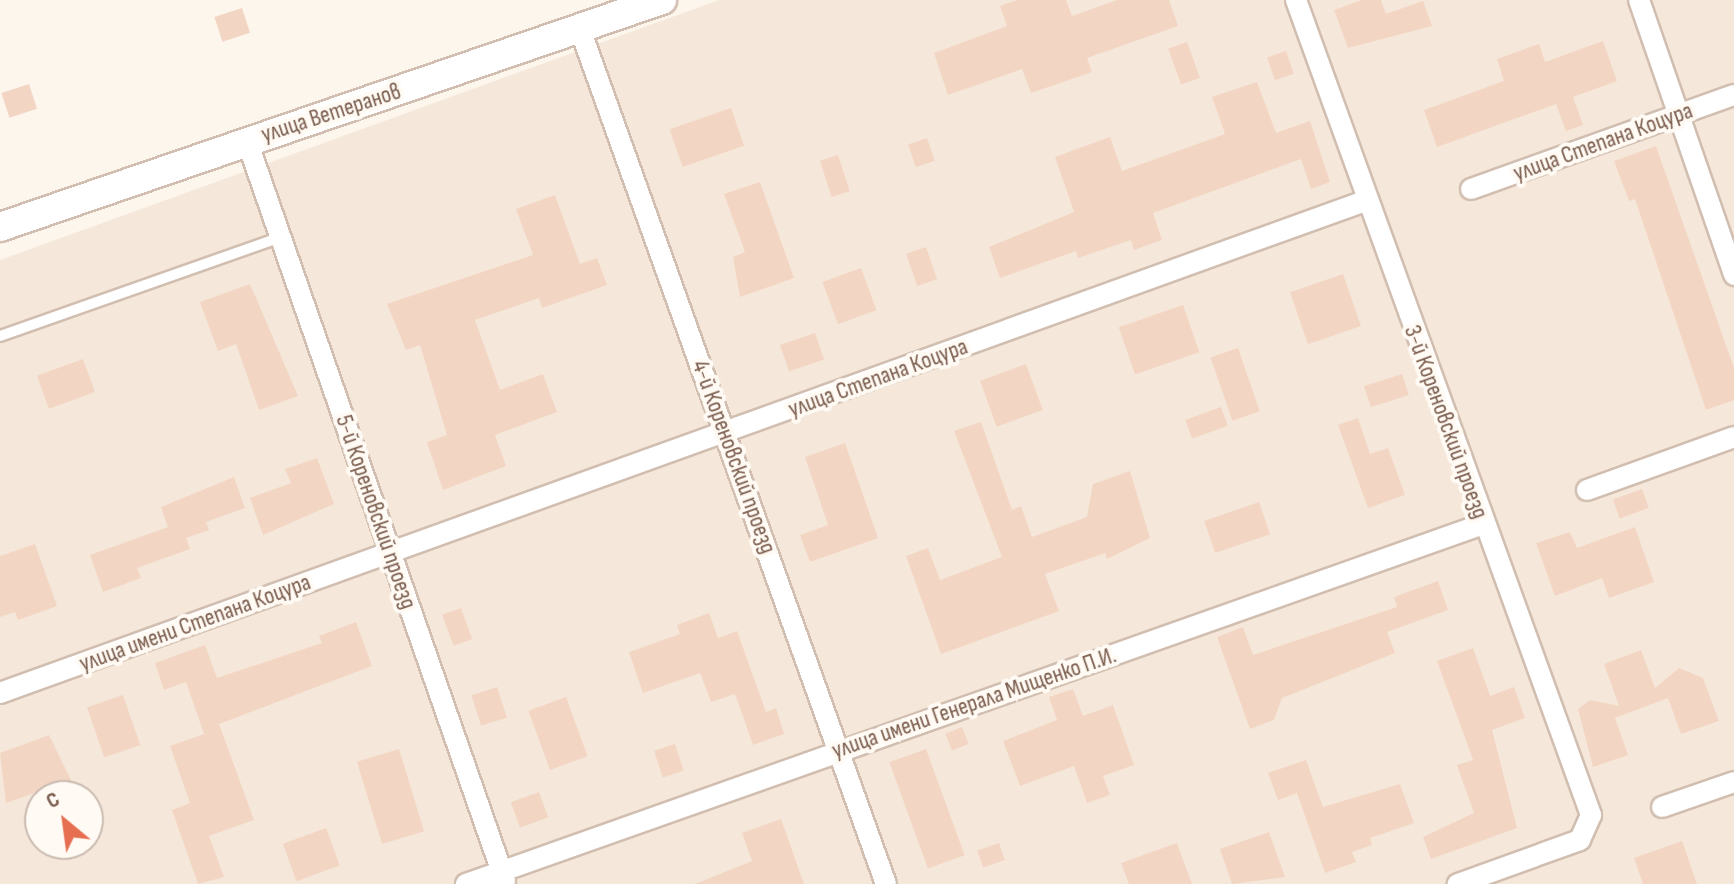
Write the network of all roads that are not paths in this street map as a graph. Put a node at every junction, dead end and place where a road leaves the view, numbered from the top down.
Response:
1 (612, 0) edge
2 (662, 0) edge
3 (1296, 0) edge
4 (1639, 0) edge
5 (580, 29) junction
6 (1734, 95) edge
7 (1677, 116) junction
8 (247, 141) junction
9 (1471, 189) dead end
10 (1365, 201) junction
11 (0, 218) edge
12 (0, 227) edge
13 (281, 237) junction
14 (1734, 275) edge
15 (0, 336) edge
16 (726, 434) junction
17 (1734, 437) edge
18 (1587, 490) dead end
19 (1483, 524) junction
20 (390, 553) junction
21 (0, 693) edge
22 (838, 751) junction
23 (1734, 782) edge
24 (1662, 807) dead end
25 (504, 878) edge
26 (466, 884) edge
27 (886, 884) edge
28 (1458, 884) edge

1 - 11 street, улица Ветеранов
2 - 5 street, улица Ветеранов
3 - 10 street, 3-й Кореновский проезд
4 - 7 street
5 - 8 street, улица Ветеранов
5 - 16 street, 4-й Кореновский проезд
6 - 7 street, улица Степана Коцура
7 - 9 street, улица Степана Коцура
7 - 14 street
8 - 12 street, улица Ветеранов
8 - 13 street, 5-й Кореновский проезд
10 - 16 street, улица Степана Коцура
10 - 19 street, 3-й Кореновский проезд
13 - 15 lane
13 - 20 street, 5-й Кореновский проезд
16 - 20 street, улица Степана Коцура
16 - 22 street, 4-й Кореновский проезд
17 - 18 street
19 - 22 street, улица имени Генерала Мищенко П.И.
19 - 28 street, 3-й Кореновский проезд
20 - 21 street, улица имени Степана Коцура
20 - 25 street, 5-й Кореновский проезд
22 - 25 street, улица имени Генерала Мищенко П.И.
22 - 27 street, 4-й Кореновский проезд
23 - 24 street
25 - 26 street, улица имени Генерала Мищенко П.И.

